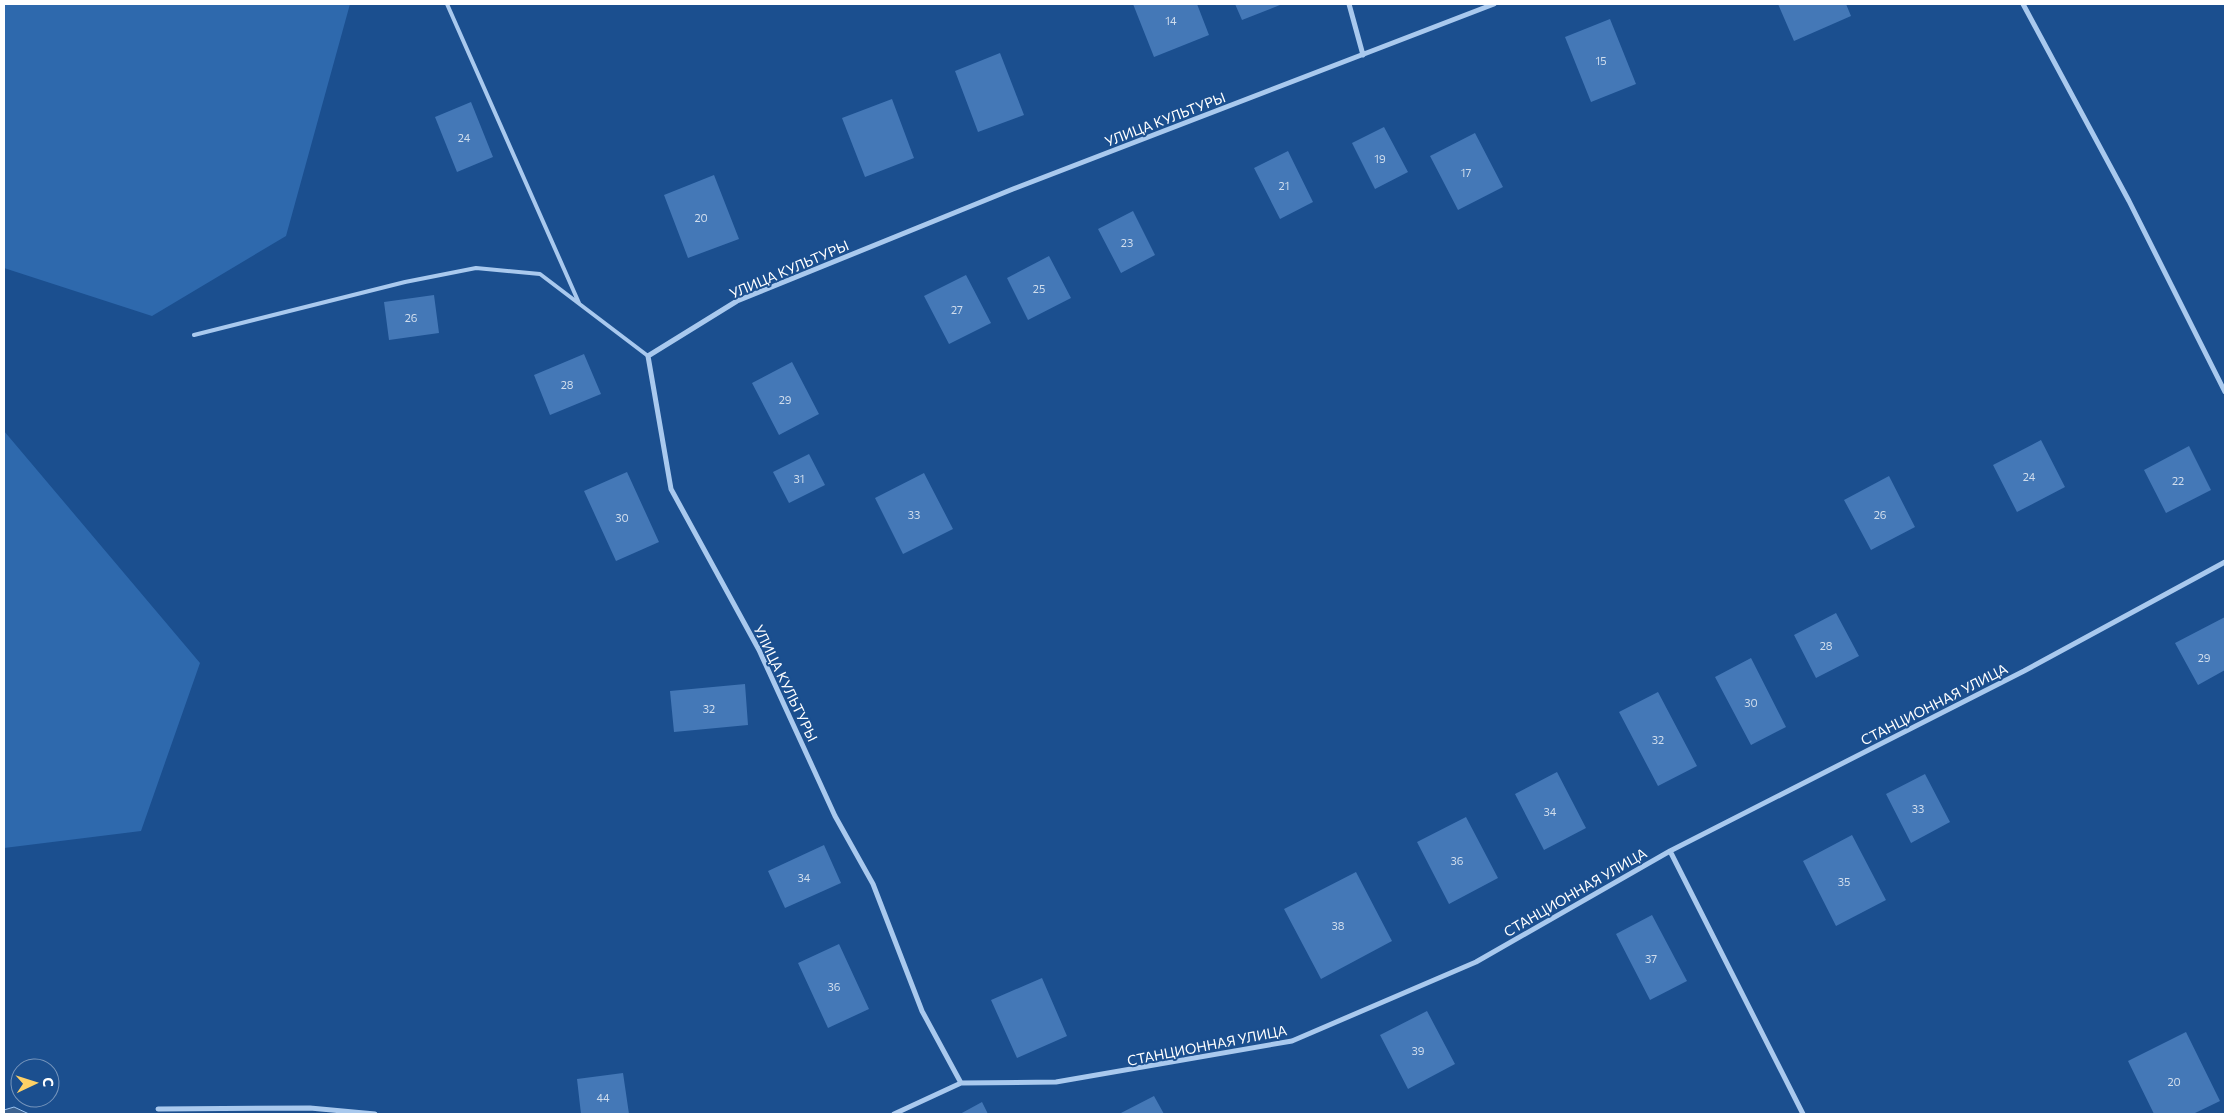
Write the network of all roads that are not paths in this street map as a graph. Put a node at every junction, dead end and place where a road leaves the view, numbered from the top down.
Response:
1 (447, 4) edge
2 (1349, 4) edge
3 (1494, 4) edge
4 (2023, 4) edge
5 (1363, 55) junction
6 (580, 305) junction
7 (194, 335) dead end
8 (648, 356) junction
9 (2225, 392) edge
10 (2225, 562) edge
11 (1670, 851) junction
12 (961, 1084) junction
13 (158, 1109) dead end
14 (375, 1114) edge
15 (894, 1114) edge
16 (1803, 1114) edge

1 - 6 lane
2 - 5 street
3 - 5 street, УЛИЦА КУЛЬТУРЫ
4 - 9 street
5 - 8 street, УЛИЦА КУЛЬТУРЫ
6 - 7 lane
6 - 8 lane
8 - 12 street, УЛИЦА КУЛЬТУРЫ
10 - 11 street, СТАНЦИОННАЯ УЛИЦА
11 - 12 street, СТАНЦИОННАЯ УЛИЦА
11 - 16 street
12 - 15 street, СТАНЦИОННАЯ УЛИЦА
13 - 14 street

